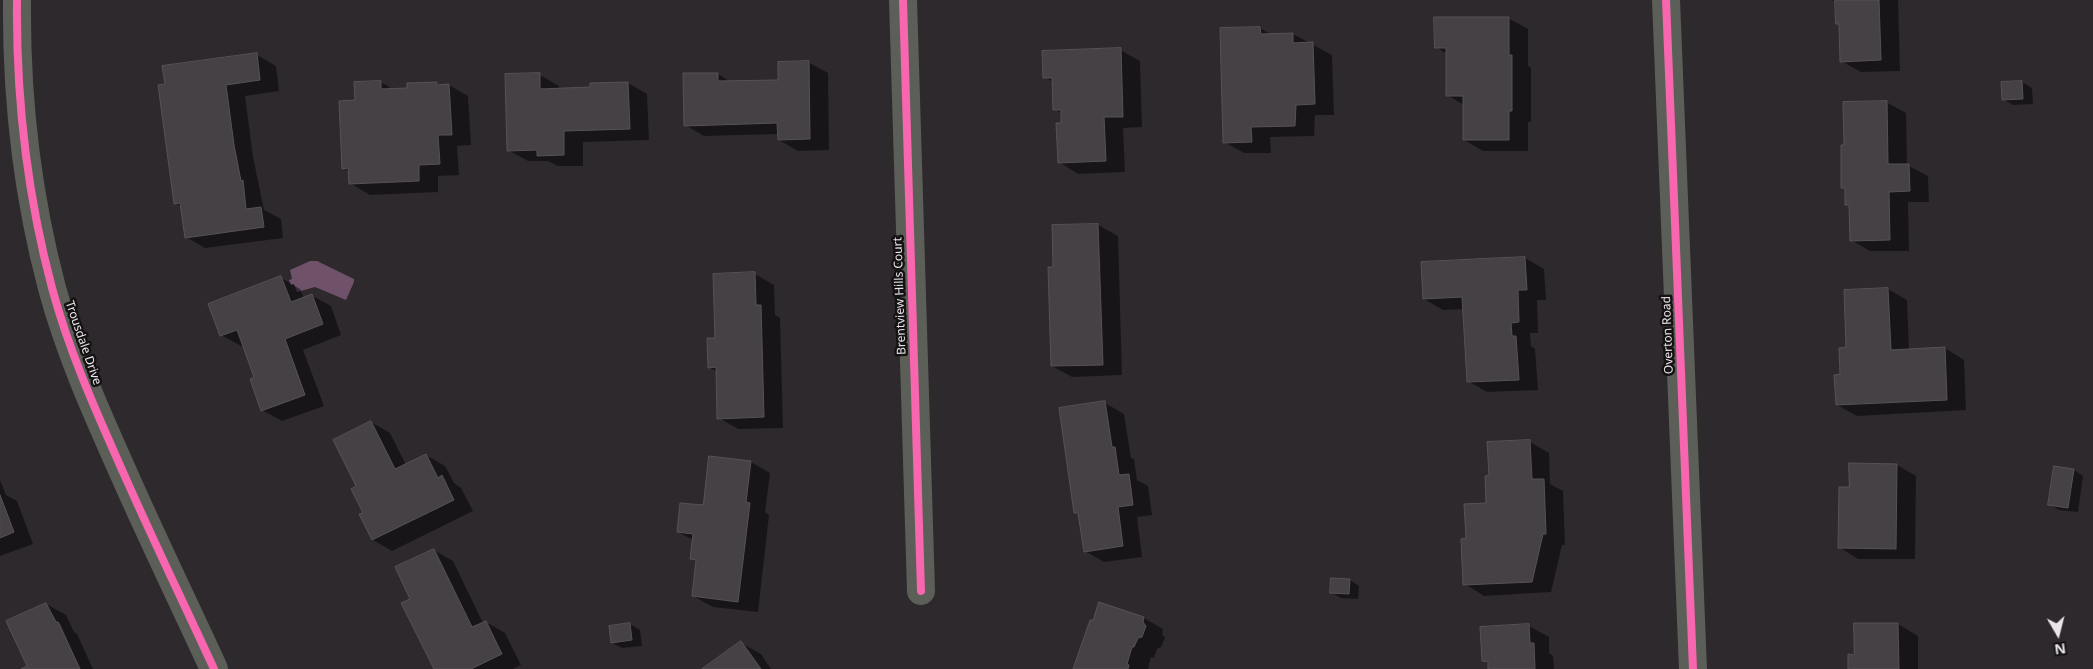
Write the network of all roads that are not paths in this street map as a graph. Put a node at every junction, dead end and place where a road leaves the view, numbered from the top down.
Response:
1 (17, 0) edge
2 (903, 0) edge
3 (1666, 0) edge
4 (921, 592) dead end
5 (214, 669) edge
6 (1693, 669) edge

1 - 5 street, Trousdale Drive
2 - 4 street, Brentview Hills Court
3 - 6 street, Overton Road

